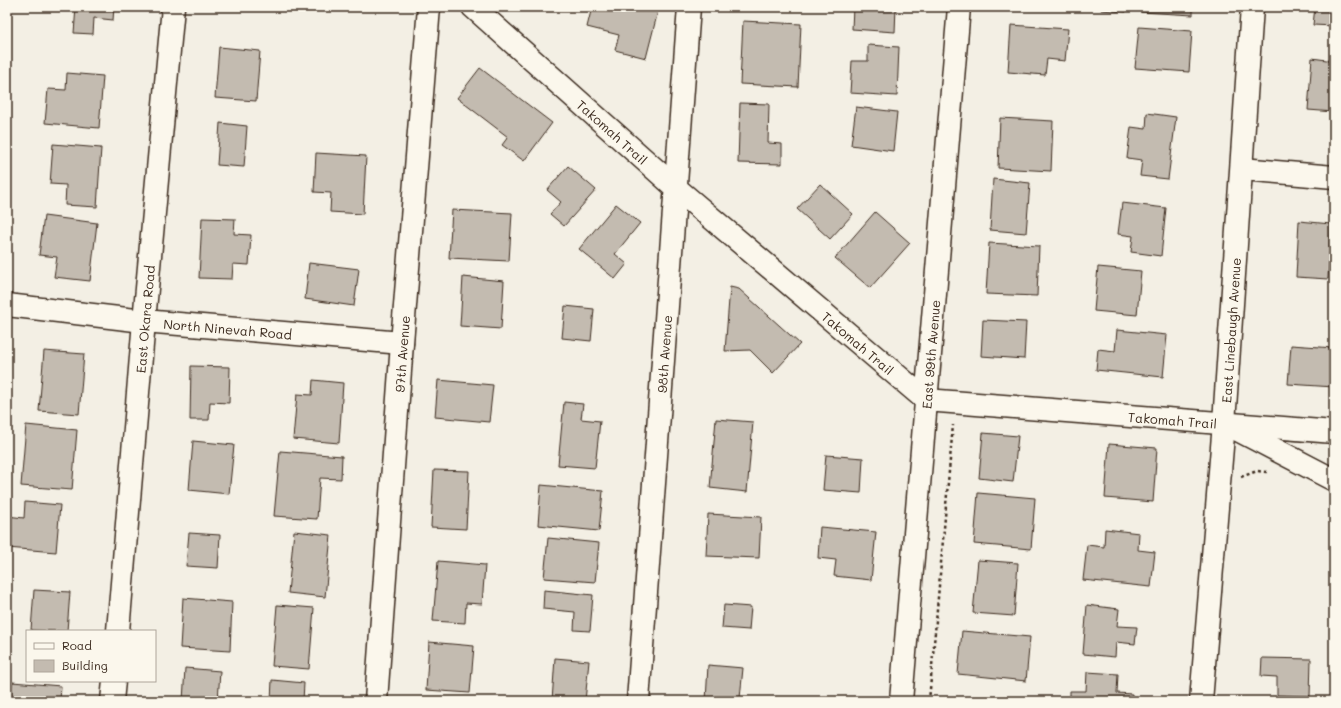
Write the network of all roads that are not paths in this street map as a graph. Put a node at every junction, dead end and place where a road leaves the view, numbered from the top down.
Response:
1 (173, 7) edge
2 (429, 7) edge
3 (473, 7) edge
4 (689, 7) edge
5 (959, 7) edge
6 (1252, 7) edge
7 (1242, 169) junction
8 (1334, 177) edge
9 (676, 188) junction
10 (7, 305) edge
11 (144, 322) junction
12 (402, 343) junction
13 (926, 400) junction
14 (1224, 423) junction
15 (1334, 432) edge
16 (1334, 480) edge
17 (118, 630) edge
18 (114, 682) edge
19 (112, 701) edge
20 (376, 701) edge
21 (638, 701) edge
22 (901, 701) edge
23 (1201, 701) edge

1 - 11 street, East Okara Road
2 - 12 street, 97th Avenue
3 - 9 street, Takomah Trail
4 - 9 street, 98th Avenue
5 - 13 street, East 99th Avenue
6 - 7 street, East Linebaugh Avenue
7 - 8 street
7 - 14 street, East Linebaugh Avenue
9 - 13 street, Takomah Trail
9 - 21 street, 98th Avenue
10 - 11 street, North Ninevah Road
11 - 12 street, North Ninevah Road
11 - 17 street, East Okara Road
12 - 20 street, 97th Avenue
13 - 14 street, Takomah Trail
13 - 22 street, East 99th Avenue
14 - 15 street
14 - 16 street, Takomah Trail
14 - 23 street, East Linebaugh Avenue
18 - 19 street

